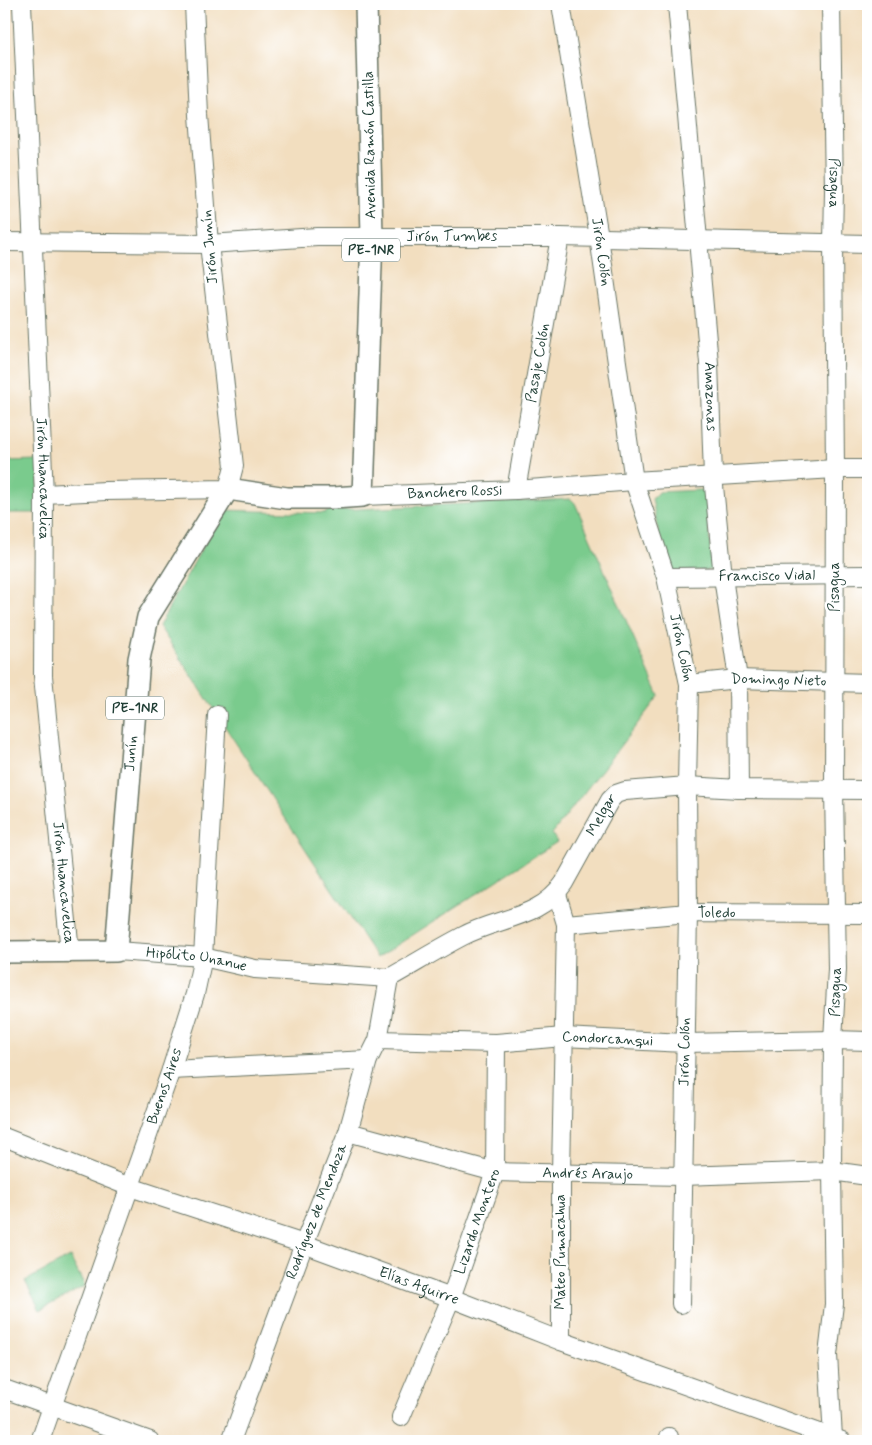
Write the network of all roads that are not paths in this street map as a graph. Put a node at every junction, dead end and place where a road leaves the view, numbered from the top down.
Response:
1 (22, 4) edge
2 (194, 4) edge
3 (366, 4) edge
4 (561, 4) edge
5 (677, 4) edge
6 (831, 4) edge
7 (372, 236) junction
8 (560, 237) junction
9 (599, 237) junction
10 (697, 240) junction
11 (4, 242) edge
12 (34, 242) junction
13 (833, 242) junction
14 (209, 244) junction
15 (868, 244) edge
16 (835, 469) junction
17 (868, 469) edge
18 (712, 476) junction
19 (634, 481) junction
20 (228, 489) junction
21 (516, 490) junction
22 (44, 494) junction
23 (363, 496) junction
24 (835, 575) junction
25 (868, 575) edge
26 (666, 577) junction
27 (723, 577) junction
28 (738, 679) junction
29 (835, 683) junction
30 (868, 683) edge
31 (689, 684) junction
32 (217, 715) dead end
33 (687, 786) junction
34 (739, 789) junction
35 (834, 789) junction
36 (868, 790) edge
37 (557, 894) junction
38 (688, 913) junction
39 (836, 913) junction
40 (868, 914) edge
41 (566, 924) junction
42 (116, 951) junction
43 (4, 952) edge
44 (70, 952) junction
45 (203, 957) junction
46 (389, 978) junction
47 (563, 1037) junction
48 (378, 1040) junction
49 (833, 1040) junction
50 (868, 1041) edge
51 (685, 1042) junction
52 (496, 1043) junction
53 (368, 1060) junction
54 (171, 1070) junction
55 (348, 1132) junction
56 (4, 1137) edge
57 (832, 1171) junction
58 (494, 1172) junction
59 (561, 1172) junction
60 (682, 1176) junction
61 (868, 1176) edge
62 (130, 1187) junction
63 (304, 1244) junction
64 (451, 1298) junction
65 (681, 1304) dead end
66 (561, 1341) junction
67 (4, 1389) edge
68 (51, 1407) junction
69 (401, 1417) dead end
70 (838, 1439) edge
71 (40, 1441) edge
72 (150, 1441) edge
73 (230, 1441) edge

1 - 12 street, Jirón Huancavelica
2 - 14 street, Jirón Junín
3 - 7 main road, Avenida Ramón Castilla / PE-1NR
4 - 9 street, Jirón Colón
5 - 10 street, Amazonas
6 - 13 street, Pisagua
7 - 8 street, Jirón Tumbes
7 - 14 street, Jirón Tumbes
7 - 23 main road, Avenida Ramón Castilla / PE-1NR
8 - 9 street, Jirón Tumbes
8 - 21 street, Pasaje Colón
9 - 10 street, Jirón Tumbes
9 - 19 street, Jirón Colón
10 - 13 street, Jirón Tumbes
10 - 18 street, Amazonas
11 - 12 street, Jirón Tumbes
12 - 14 street, Jirón Tumbes
12 - 22 street, Jirón Huancavelica
13 - 15 street, Jirón Tumbes
13 - 16 street, Pisagua
14 - 20 street, Jirón Junín
16 - 17 street, Banchero Rossi
16 - 18 street, Banchero Rossi
16 - 24 street, Pisagua
18 - 19 street, Banchero Rossi
18 - 27 street, Amazonas
19 - 21 street, Banchero Rossi
19 - 26 street, Jirón Colón
20 - 22 street, Banchero Rossi
20 - 23 main road, Banchero Rossi
20 - 42 main road, Junín / PE-1NR
21 - 23 street, Banchero Rossi
22 - 44 street, Jirón Huancavelica
24 - 25 street, Francisco Vidal
24 - 27 street, Francisco Vidal
24 - 29 street, Pisagua
26 - 27 street, Francisco Vidal
26 - 31 street, Jirón Colón
27 - 28 street, Amazonas
28 - 29 street, Domingo Nieto
28 - 31 street, Domingo Nieto
28 - 34 street, Amazonas
29 - 30 street, Domingo Nieto
29 - 35 street, Pisagua
31 - 33 street, Jirón Colón
32 - 45 street, Buenos Aires
33 - 34 street, Melgar
33 - 37 street, Melgar
33 - 38 street, Jirón Colón
34 - 35 street, Melgar
35 - 36 street, Melgar
35 - 39 street, Pisagua
37 - 41 street, Mateo Pumacahua
37 - 46 street, Melgar
38 - 39 street, Toledo
38 - 41 street, Toledo
38 - 51 street, Jirón Colón
39 - 40 street, Toledo
39 - 49 street, Pisagua
41 - 47 street, Mateo Pumacahua
42 - 44 main road, Hipólito Unanue
42 - 45 street, Hipólito Unanue
43 - 44 main road, Hipólito Unanue
45 - 46 street, Hipólito Unanue
45 - 54 street, Buenos Aires
46 - 48 street, Rodríguez de Mendoza
47 - 51 street, Condorcanqui
47 - 52 street, Condorcanqui
47 - 59 street, Mateo Pumacahua
48 - 52 street, Condorcanqui
48 - 53 street, Rodríguez de Mendoza
49 - 50 street, Condorcanqui
49 - 51 street, Condorcanqui
49 - 57 street, Pisagua
51 - 60 street, Jirón Colón
52 - 58 street, Lizardo Montero
53 - 54 street
53 - 55 street, Rodríguez de Mendoza
54 - 62 street, Buenos Aires
55 - 58 street, Andrés Araujo
55 - 63 street, Rodríguez de Mendoza
56 - 62 street, Elías Aguirre
57 - 60 street, Andrés Araujo
57 - 61 street, Andrés Araujo
57 - 70 street, Pisagua
58 - 59 street, Andrés Araujo
58 - 64 street, Lizardo Montero
59 - 60 street, Andrés Araujo
59 - 66 street, Mateo Pumacahua
60 - 65 street, Jirón Colón
62 - 63 street, Elías Aguirre
62 - 68 street, Buenos Aires
63 - 64 street, Elías Aguirre
63 - 73 street, Rodríguez de Mendoza
64 - 66 street, Elías Aguirre
64 - 69 street, Lizardo Montero
66 - 70 street, Elías Aguirre
67 - 68 street
68 - 71 street, Buenos Aires
68 - 72 street

